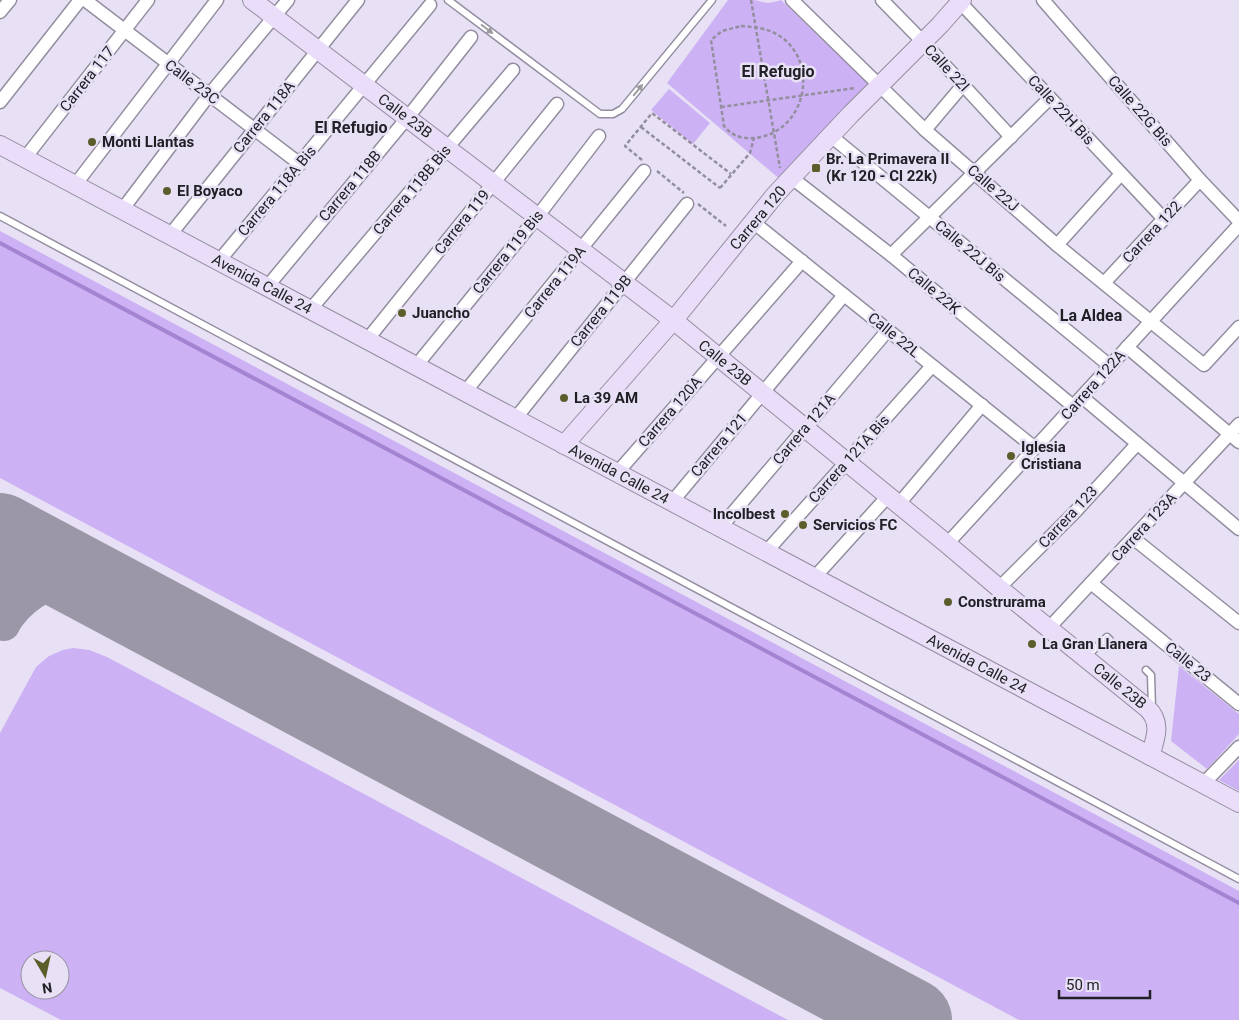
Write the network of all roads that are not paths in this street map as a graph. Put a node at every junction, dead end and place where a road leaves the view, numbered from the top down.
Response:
1 (10, 0) edge
2 (80, 0) edge
3 (85, 0) edge
4 (148, 0) edge
5 (217, 0) edge
6 (252, 0) edge
7 (288, 0) edge
8 (358, 0) edge
9 (448, 0) edge
10 (712, 0) edge
11 (792, 0) edge
12 (882, 0) edge
13 (1043, 0) edge
14 (960, 1) edge
15 (430, 6) dead end
16 (0, 12) edge
17 (274, 17) junction
18 (124, 30) junction
19 (470, 37) dead end
20 (923, 42) junction
21 (318, 50) junction
22 (168, 64) junction
23 (513, 70) dead end
24 (881, 85) junction
25 (963, 85) junction
26 (365, 86) junction
27 (209, 95) junction
28 (1050, 98) junction
29 (0, 102) edge
30 (558, 104) dead end
31 (407, 118) junction
32 (254, 129) junction
33 (925, 130) junction
34 (599, 136) dead end
35 (831, 136) junction
36 (1011, 137) junction
37 (0, 145) edge
38 (448, 149) junction
39 (25, 158) junction
40 (300, 164) junction
41 (650, 169) road end
42 (975, 172) junction
43 (1121, 174) junction
44 (1200, 180) junction
45 (788, 182) junction
46 (493, 183) junction
47 (75, 185) junction
48 (690, 200) road end
49 (122, 210) junction
50 (0, 216) edge
51 (537, 217) junction
52 (929, 217) junction
53 (1164, 219) junction
54 (1239, 220) edge
55 (753, 222) junction
56 (1239, 225) edge
57 (170, 235) junction
58 (1058, 245) junction
59 (580, 250) junction
60 (891, 256) junction
61 (219, 261) junction
62 (802, 261) junction
63 (624, 283) junction
64 (1104, 283) junction
65 (267, 287) junction
66 (844, 295) junction
67 (310, 310) junction
68 (673, 320) junction
69 (1150, 322) junction
70 (1239, 327) edge
71 (888, 330) junction
72 (367, 340) junction
73 (1127, 347) junction
74 (718, 357) junction
75 (416, 366) junction
76 (932, 366) junction
77 (1110, 366) junction
78 (465, 392) junction
79 (762, 393) junction
80 (1077, 402) junction
81 (982, 406) junction
82 (515, 419) junction
83 (1239, 424) edge
84 (804, 428) junction
85 (1234, 438) edge
86 (1137, 444) junction
87 (564, 445) junction
88 (1035, 448) junction
89 (846, 462) junction
90 (617, 473) junction
91 (1184, 483) junction
92 (893, 500) junction
93 (672, 502) junction
94 (720, 528) junction
95 (1239, 529) edge
96 (1133, 538) junction
97 (947, 544) junction
98 (766, 552) junction
99 (814, 578) junction
100 (1091, 583) junction
101 (998, 588) junction
102 (1239, 624) edge
103 (1048, 629) junction
104 (1110, 640) dead end
105 (1085, 658) junction
106 (1146, 670) dead end
107 (1239, 704) edge
108 (1152, 712) junction
109 (1239, 747) edge
110 (1150, 756) junction
111 (1203, 784) junction
112 (1239, 803) edge
113 (1239, 879) edge

1 - 16 street
2 - 29 street
3 - 18 street, Calle 23C
4 - 18 street, Carrera 117
5 - 22 street
6 - 17 street, Calle 23B
7 - 17 street
8 - 21 street, Carrera 118A
9 -> 10 lane
11 - 24 street, Calle 22J
12 - 20 street, Calle 22I
13 - 44 street, Calle 22G Bis
14 - 20 street, Carrera 120
14 - 28 street, Calle 22H Bis
15 - 26 street, Carrera 118A Bis
17 - 21 street, Calle 23B
17 - 27 street
18 - 22 street, Calle 23C
18 - 39 street, Carrera 117
19 - 31 street, Carrera 118B
20 - 24 street, Carrera 120
20 - 25 street, Calle 22I
21 - 26 street, Calle 23B
21 - 32 street, Carrera 118A
22 - 27 street, Calle 23C
22 - 47 street
23 - 38 street, Carrera 118B Bis
24 - 33 street, Calle 22J
24 - 35 street, Carrera 120
25 - 33 street
25 - 36 street, Calle 22I
26 - 31 street, Calle 23B
26 - 40 street, Carrera 118A Bis
27 - 32 street, Calle 23C
27 - 49 street
28 - 36 street
28 - 43 street, Calle 22H Bis
30 - 46 street, Carrera 119
31 - 38 street, Calle 23B
31 - 65 street, Carrera 118B
32 - 40 street, Calle 23C
32 - 57 street, Carrera 118A
33 - 42 street, Calle 22J
34 - 51 street, Carrera 119 Bis
35 - 45 street, Carrera 120
35 - 52 street, Calle 22J Bis
36 - 42 street
37 - 39 street, Avenida Calle 24
38 - 46 street, Calle 23B
38 - 67 street, Carrera 118B Bis
39 - 47 street, Avenida Calle 24
40 - 61 street, Carrera 118A Bis
41 - 59 street, Carrera 119A
42 - 52 street
42 - 58 street, Calle 22J
43 - 53 street, Calle 22H Bis
43 - 58 street
44 - 53 street, Carrera 122
44 - 54 street, Calle 22G Bis
45 - 55 street, Carrera 120
45 - 60 street, Calle 22K
46 - 51 street, Calle 23B
46 - 72 street, Carrera 119
47 - 49 street, Avenida Calle 24
48 - 63 street, Carrera 119B
49 - 57 street, Avenida Calle 24
50 - 113 lane
51 - 59 street, Calle 23B
51 - 75 street, Carrera 119 Bis
52 - 60 street
52 - 77 street, Calle 22J Bis
53 - 64 street, Carrera 122
55 - 62 street, Calle 22L
55 - 68 street, Carrera 120
56 - 69 street, Carrera 122A
57 - 61 street, Avenida Calle 24
58 - 64 street, Calle 22J
59 - 63 street, Calle 23B
59 - 78 street, Carrera 119A
60 - 80 street, Calle 22K
61 - 65 street, Avenida Calle 24
62 - 66 street, Calle 22L
62 - 74 street, Carrera 120A
63 - 68 street, Calle 23B
63 - 82 street, Carrera 119B
64 - 69 street, Calle 22J
65 - 67 street, Avenida Calle 24
66 - 71 street, Calle 22L
66 - 79 street, Carrera 121
67 - 72 street, Avenida Calle 24
68 - 74 street, Calle 23B
68 - 87 street, Carrera 120
69 - 70 street, Calle 22J
69 - 73 street, Carrera 122A
71 - 76 street, Calle 22L
71 - 84 street, Carrera 121A
72 - 75 street, Avenida Calle 24
73 - 77 street, Carrera 122A
73 - 85 street
74 - 79 street, Calle 23B
74 - 90 street, Carrera 120A
75 - 78 street, Avenida Calle 24
76 - 81 street, Calle 22L
76 - 89 street, Carrera 121A Bis
77 - 80 street, Carrera 122A
78 - 82 street, Avenida Calle 24
79 - 84 street, Calle 23B
79 - 93 street, Carrera 121
80 - 86 street, Calle 22K
80 - 88 street, Carrera 122A
81 - 88 street, Calle 22L
81 - 92 street
82 - 87 street, Avenida Calle 24
83 - 85 street, Carrera 123A
84 - 89 street, Calle 23B
84 - 94 street, Carrera 121A
85 - 91 street, Carrera 123A
86 - 91 street, Calle 22K
86 - 101 street, Carrera 123
87 - 90 street, Avenida Calle 24
88 - 97 street, Carrera 122A
89 - 92 street, Calle 23B
89 - 98 street, Carrera 121A Bis
90 - 93 street, Avenida Calle 24
91 - 95 street, Calle 22K
91 - 96 street, Carrera 123A
92 - 97 street, Calle 23B
92 - 99 street
93 - 94 street, Avenida Calle 24
94 - 98 street, Avenida Calle 24
96 - 100 street, Carrera 123A
96 - 102 street
97 - 101 street, Calle 23B
98 - 99 street, Avenida Calle 24
99 - 110 street, Avenida Calle 24
100 - 103 street, Carrera 123A
100 - 107 street, Calle 23
101 - 103 street, Calle 23B
103 - 105 street, Calle 23B
104 - 105 lane
105 - 108 street, Calle 23B
106 - 108 lane
108 - 110 street, Calle 23B
109 - 111 street
110 - 111 street, Avenida Calle 24
111 - 112 street, Avenida Calle 24

